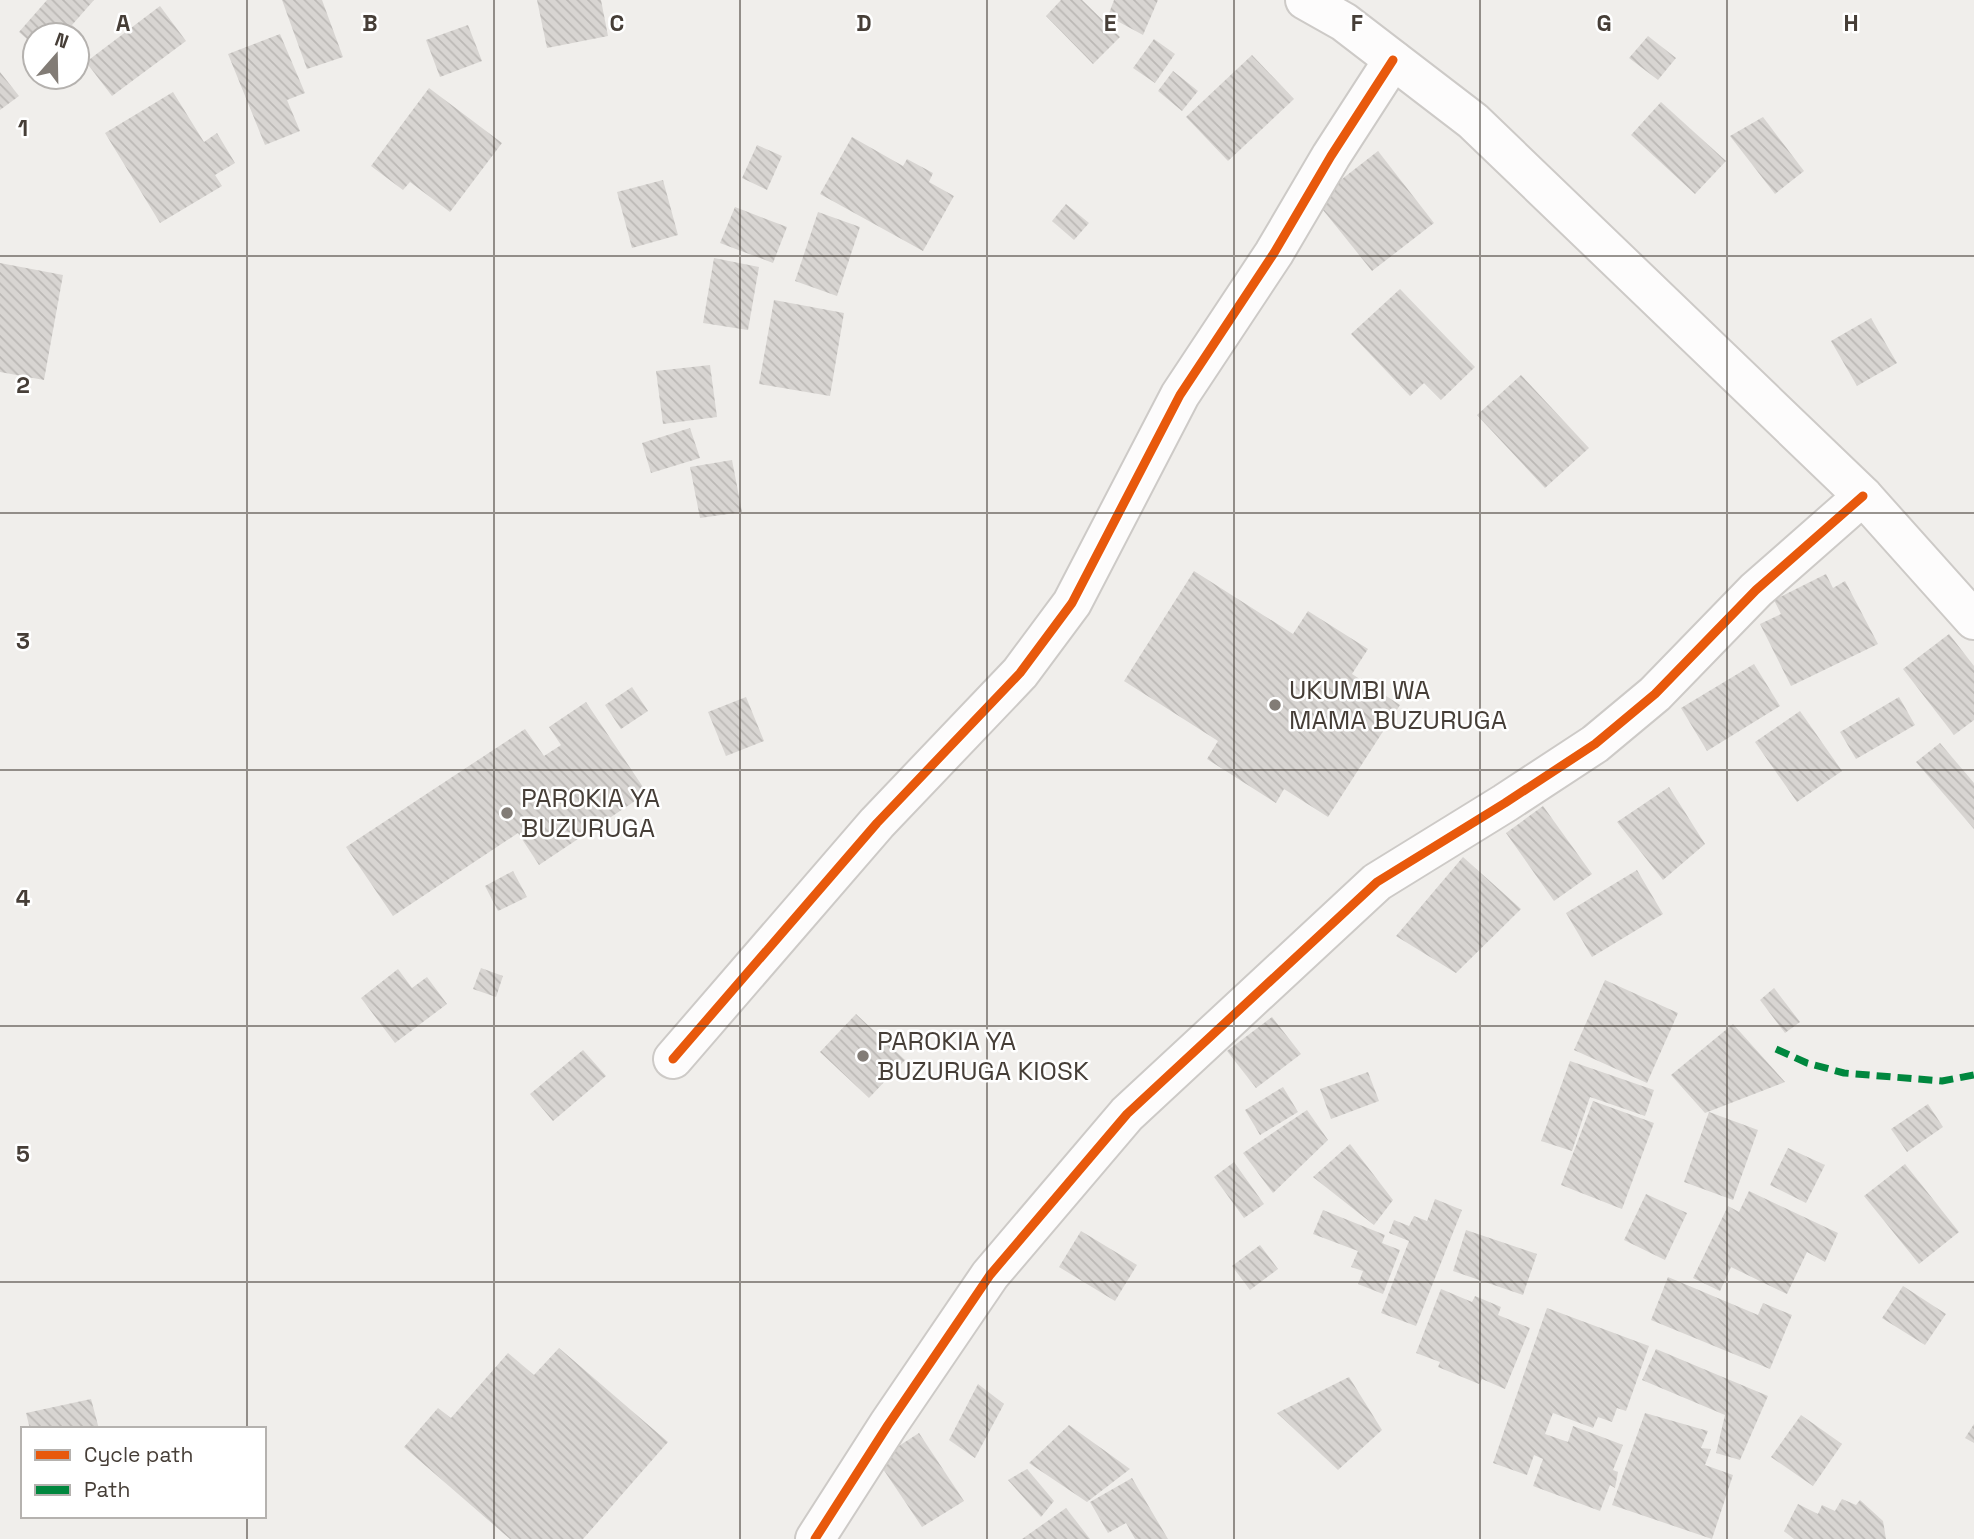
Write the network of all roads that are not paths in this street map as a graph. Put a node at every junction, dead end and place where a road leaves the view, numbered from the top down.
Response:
1 (1305, 0) edge
2 (1394, 60) junction
3 (1863, 496) junction
4 (1974, 620) edge
5 (673, 1059) dead end
6 (815, 1539) edge

1 - 2 street
2 - 3 street
2 - 5 street
3 - 4 street
3 - 6 street

